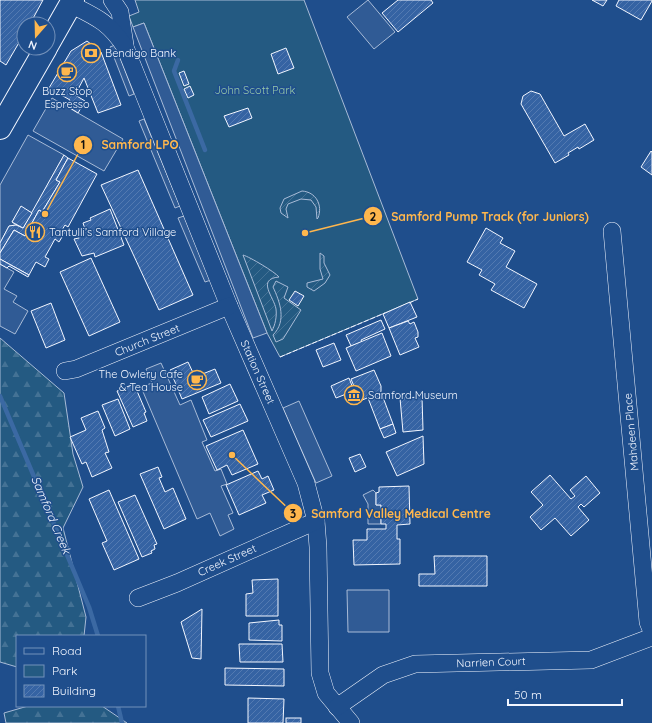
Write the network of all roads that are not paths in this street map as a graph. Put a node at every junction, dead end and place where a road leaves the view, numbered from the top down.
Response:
1 (112, 0) edge
2 (72, 2) edge
3 (56, 30) edge
4 (125, 47) junction
5 (41, 56) edge
6 (0, 128) edge
7 (612, 231) dead end
8 (229, 306) junction
9 (65, 371) dead end
10 (316, 521) junction
11 (138, 598) dead end
12 (652, 632) edge
13 (652, 637) edge
14 (337, 706) junction
15 (351, 723) edge

1 - 4 street, Station Street
2 - 3 main road
2 - 4 street, Station Street
4 - 8 street, Station Street
5 - 6 main road
7 - 12 street, Mahdeen Place
8 - 9 street, Church Street
8 - 10 street, Station Street
10 - 11 street, Creek Street
10 - 14 street, Station Street
13 - 14 street, Narrien Court
14 - 15 street, Station Street

